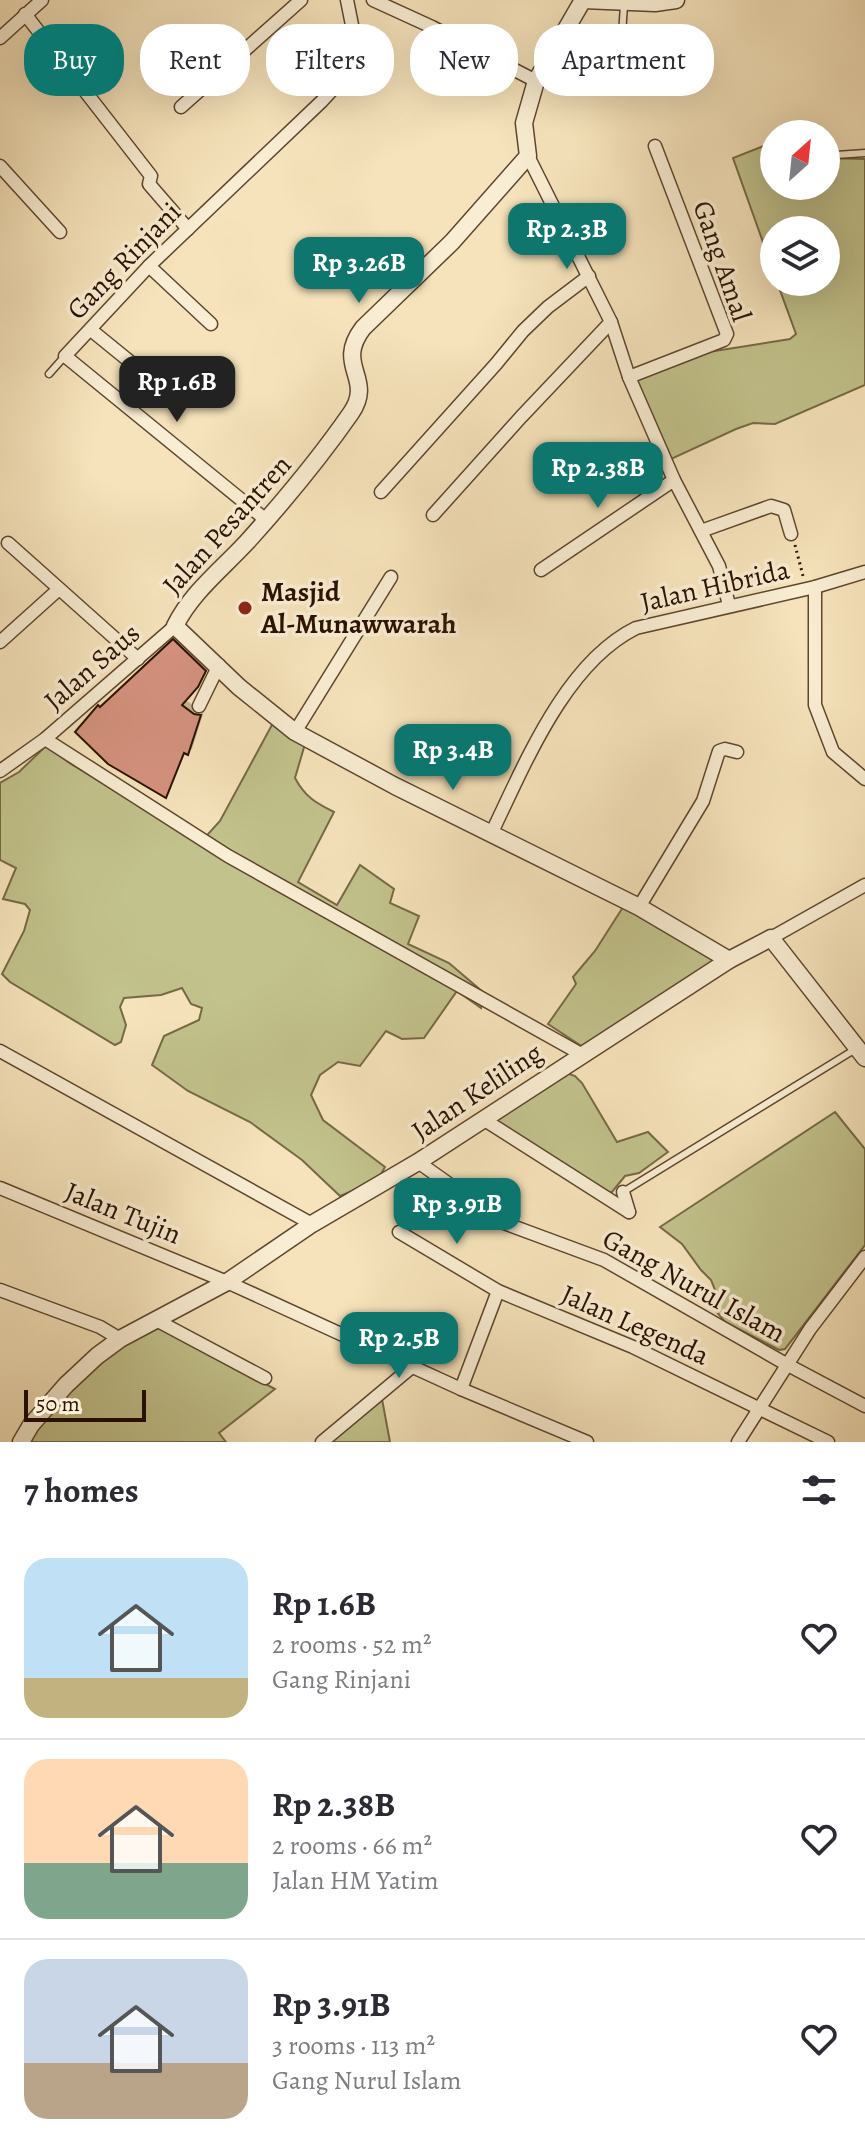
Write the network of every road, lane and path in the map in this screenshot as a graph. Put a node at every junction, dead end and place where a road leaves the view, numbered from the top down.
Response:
1 (42, 0) edge
2 (301, 0) edge
3 (347, 0) edge
4 (373, 0) edge
5 (676, 0) edge
6 (625, 1) edge
7 (655, 1) edge
8 (25, 14) junction
9 (569, 24) edge
10 (623, 24) edge
11 (0, 38) edge
12 (534, 80) edge
13 (534, 88) edge
14 (181, 107) dead end
15 (655, 146) dead end
16 (865, 153) edge
17 (840, 155) edge
18 (528, 156) junction
19 (0, 166) edge
20 (188, 229) junction
21 (60, 232) dead end
22 (149, 266) junction
23 (589, 276) junction
24 (611, 322) junction
25 (211, 324) dead end
26 (91, 330) junction
27 (65, 356) junction
28 (49, 374) dead end
29 (629, 377) junction
30 (150, 378) dead end
31 (674, 480) junction
32 (381, 492) dead end
33 (433, 515) dead end
34 (266, 520) junction
35 (701, 531) junction
36 (791, 534) joint
37 (8, 543) dead end
38 (541, 570) dead end
39 (865, 572) edge
40 (391, 577) dead end
41 (811, 588) junction
42 (59, 589) junction
43 (729, 605) junction
44 (175, 626) junction
45 (0, 642) edge
46 (138, 659) junction
47 (219, 665) junction
48 (199, 706) dead end
49 (295, 732) junction
50 (45, 739) junction
51 (737, 752) dead end
52 (0, 771) edge
53 (865, 779) edge
54 (492, 832) junction
55 (865, 885) edge
56 (639, 907) junction
57 (771, 938) junction
58 (729, 960) junction
59 (0, 1051) edge
60 (861, 1053) edge
61 (581, 1054) junction
62 (483, 1119) junction
63 (418, 1162) junction
64 (0, 1188) edge
65 (623, 1192) joint
66 (312, 1224) junction
67 (399, 1232) dead end
68 (865, 1257) edge
69 (227, 1282) junction
70 (0, 1291) edge
71 (498, 1291) junction
72 (156, 1320) junction
73 (120, 1339) junction
74 (786, 1364) junction
75 (413, 1366) junction
76 (265, 1378) dead end
77 (461, 1389) junction
78 (865, 1406) edge
79 (758, 1409) junction
80 (569, 1439) edge
81 (21, 1442) edge
82 (322, 1442) edge
83 (587, 1442) edge
84 (738, 1442) edge
85 (828, 1442) edge

1 - 8 street
2 - 14 street
3 - 20 street, Gang Rinjani
4 - 12 street
5 - 7 street
6 - 7 street
6 - 9 street
6 - 10 lane
8 - 11 street
8 - 20 street
13 - 18 street
15 - 29 street, Gang Amal
16 - 17 lane
18 - 23 street
18 - 34 street, Jalan Pesantren
19 - 21 street
20 - 22 street, Gang Rinjani
22 - 25 street
22 - 26 street, Gang Rinjani
23 - 24 street
23 - 32 street
24 - 29 street
24 - 33 street
26 - 27 street, Gang Rinjani
26 - 30 street
27 - 28 lane
27 - 34 street, Gang Rinjani
29 - 31 street
31 - 35 street
31 - 38 street
34 - 44 street, Jalan Pesantren
35 - 36 street
35 - 43 street
36 - 41 path
37 - 42 street
39 - 41 street, Jalan Hibrida
40 - 49 street
41 - 43 street, Jalan Hibrida
41 - 53 street
42 - 45 street
42 - 46 street
43 - 54 street, Jalan Hibrida
44 - 46 street, Jalan Saus
44 - 47 street, Jalan Pesantren
46 - 50 street, Jalan Saus
47 - 48 street
47 - 49 street, Jalan Pesantren
49 - 54 street, Jalan Pesantren
50 - 52 street, Jalan Saus
50 - 61 street
51 - 56 street
54 - 56 street, Jalan Pesantren
55 - 57 street
56 - 58 street, Jalan Pesantren
57 - 58 street, Jalan Keliling
57 - 60 street
58 - 61 street, Jalan Keliling
59 - 66 street
60 - 65 lane
61 - 62 street, Jalan Keliling
62 - 63 street, Jalan Keliling
62 - 65 street
63 - 66 street, Jalan Keliling
63 - 74 street, Gang Nurul Islam
64 - 69 street, Jalan Tujin
66 - 69 street, Jalan Keliling
67 - 71 street, Jalan Legenda
68 - 74 street
69 - 72 street, Jalan Keliling
69 - 75 street, Jalan Tujin
70 - 73 street
71 - 77 street
71 - 79 street, Jalan Legenda
72 - 73 street, Jalan Keliling
72 - 76 street
73 - 81 street, Jalan Keliling
74 - 78 street, Gang Nurul Islam
74 - 79 street
75 - 77 street, Jalan Tujin
75 - 82 street
77 - 80 street, Jalan Tujin
79 - 84 street
79 - 85 street, Jalan Legenda
80 - 83 street, Jalan Tujin

